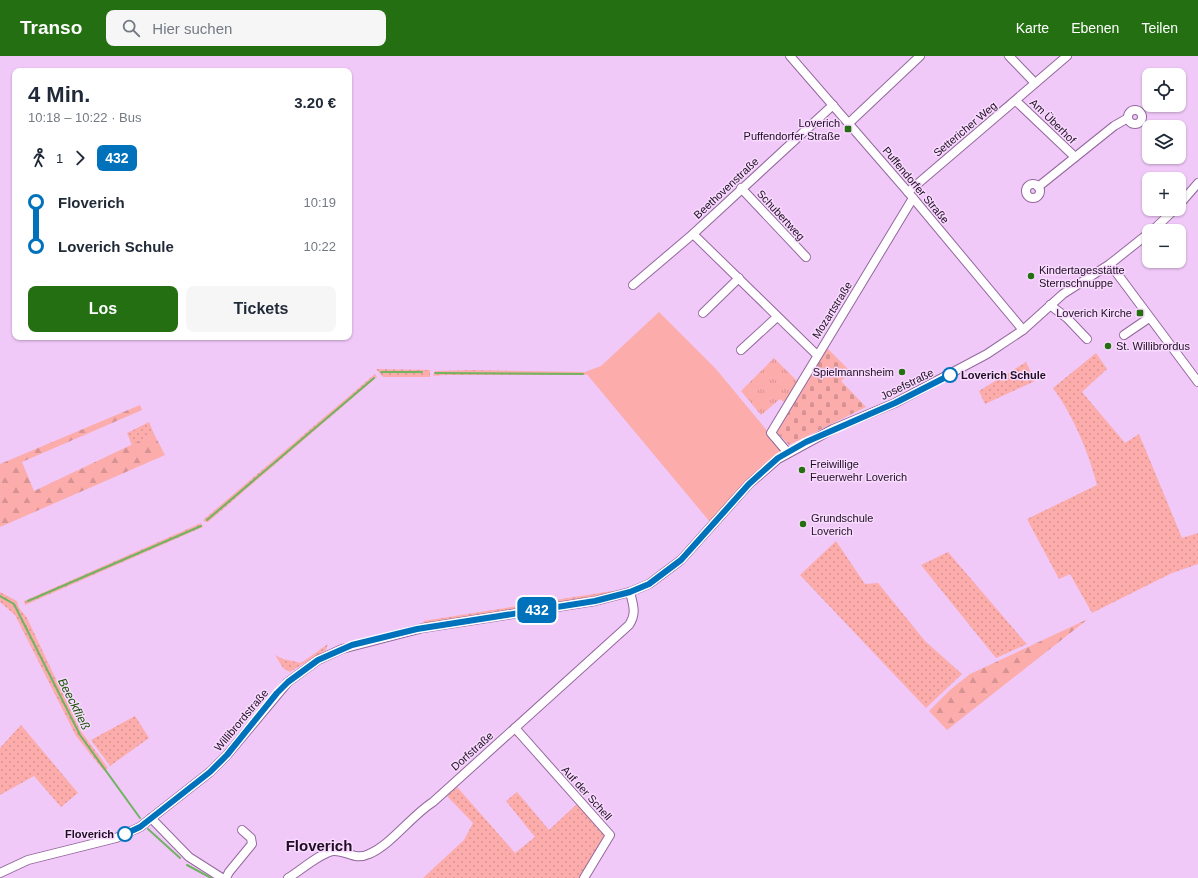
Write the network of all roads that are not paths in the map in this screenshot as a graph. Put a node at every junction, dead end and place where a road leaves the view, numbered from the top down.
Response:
1 (790, 56) edge
2 (920, 56) edge
3 (1008, 56) edge
4 (1067, 56) edge
5 (1035, 83) junction
6 (1016, 101) junction
7 (833, 105) junction
8 (1128, 118) dead end
9 (849, 123) junction
10 (1074, 157) junction
11 (1038, 187) dead end
12 (741, 188) junction
13 (1196, 188) edge
14 (911, 195) junction
15 (1186, 198) edge
16 (1168, 216) edge
17 (1159, 224) edge
18 (692, 234) junction
19 (1142, 239) edge
20 (806, 257) dead end
21 (1110, 264) junction
22 (738, 278) junction
23 (633, 285) dead end
24 (1050, 306) junction
25 (703, 313) dead end
26 (777, 317) junction
27 (1149, 318) junction
28 (1023, 330) junction
29 (1124, 335) dead end
30 (1087, 339) dead end
31 (741, 350) dead end
32 (817, 355) junction
33 (1198, 382) edge
34 (788, 453) junction
35 (731, 505) joint
36 (630, 592) junction
37 (515, 728) junction
38 (151, 818) junction
39 (242, 830) dead end
40 (0, 873) edge
41 (222, 878) edge
42 (226, 878) edge
43 (288, 878) edge
44 (584, 878) edge

1 - 7 street, Puffendorfer Straße
2 - 9 street
3 - 5 street
4 - 5 street, Settericher Weg
5 - 6 street, Settericher Weg
6 - 10 street, Am Überhof
6 - 14 street, Settericher Weg
7 - 9 street, Puffendorfer Straße
7 - 12 street, Beethovenstraße
8 - 10 street, Am Überhof
9 - 14 street, Puffendorfer Straße
10 - 11 street, Am Überhof
12 - 18 street, Beethovenstraße
12 - 20 street, Schubertweg
13 - 15 street
14 - 28 street, Puffendorfer Straße
14 - 32 street, Mozartstraße
16 - 17 street
18 - 22 street
18 - 23 street, Beethovenstraße
19 - 21 street, Josefstraße
21 - 24 street, Josefstraße
21 - 27 street
22 - 25 street
22 - 26 street
24 - 28 street, Josefstraße
24 - 30 street
26 - 31 street
26 - 32 street
27 - 29 street
27 - 33 street
28 - 34 street, Josefstraße
32 - 34 street, Mozartstraße
34 - 35 street, Josefstraße
35 - 36 street, Willibrordstraße
36 - 37 street, Dorfstraße
36 - 38 street, Willibrordstraße
37 - 43 street, Dorfstraße
37 - 44 street, Auf der Schell
38 - 40 street, Willibrordstraße
38 - 41 street
39 - 42 street

